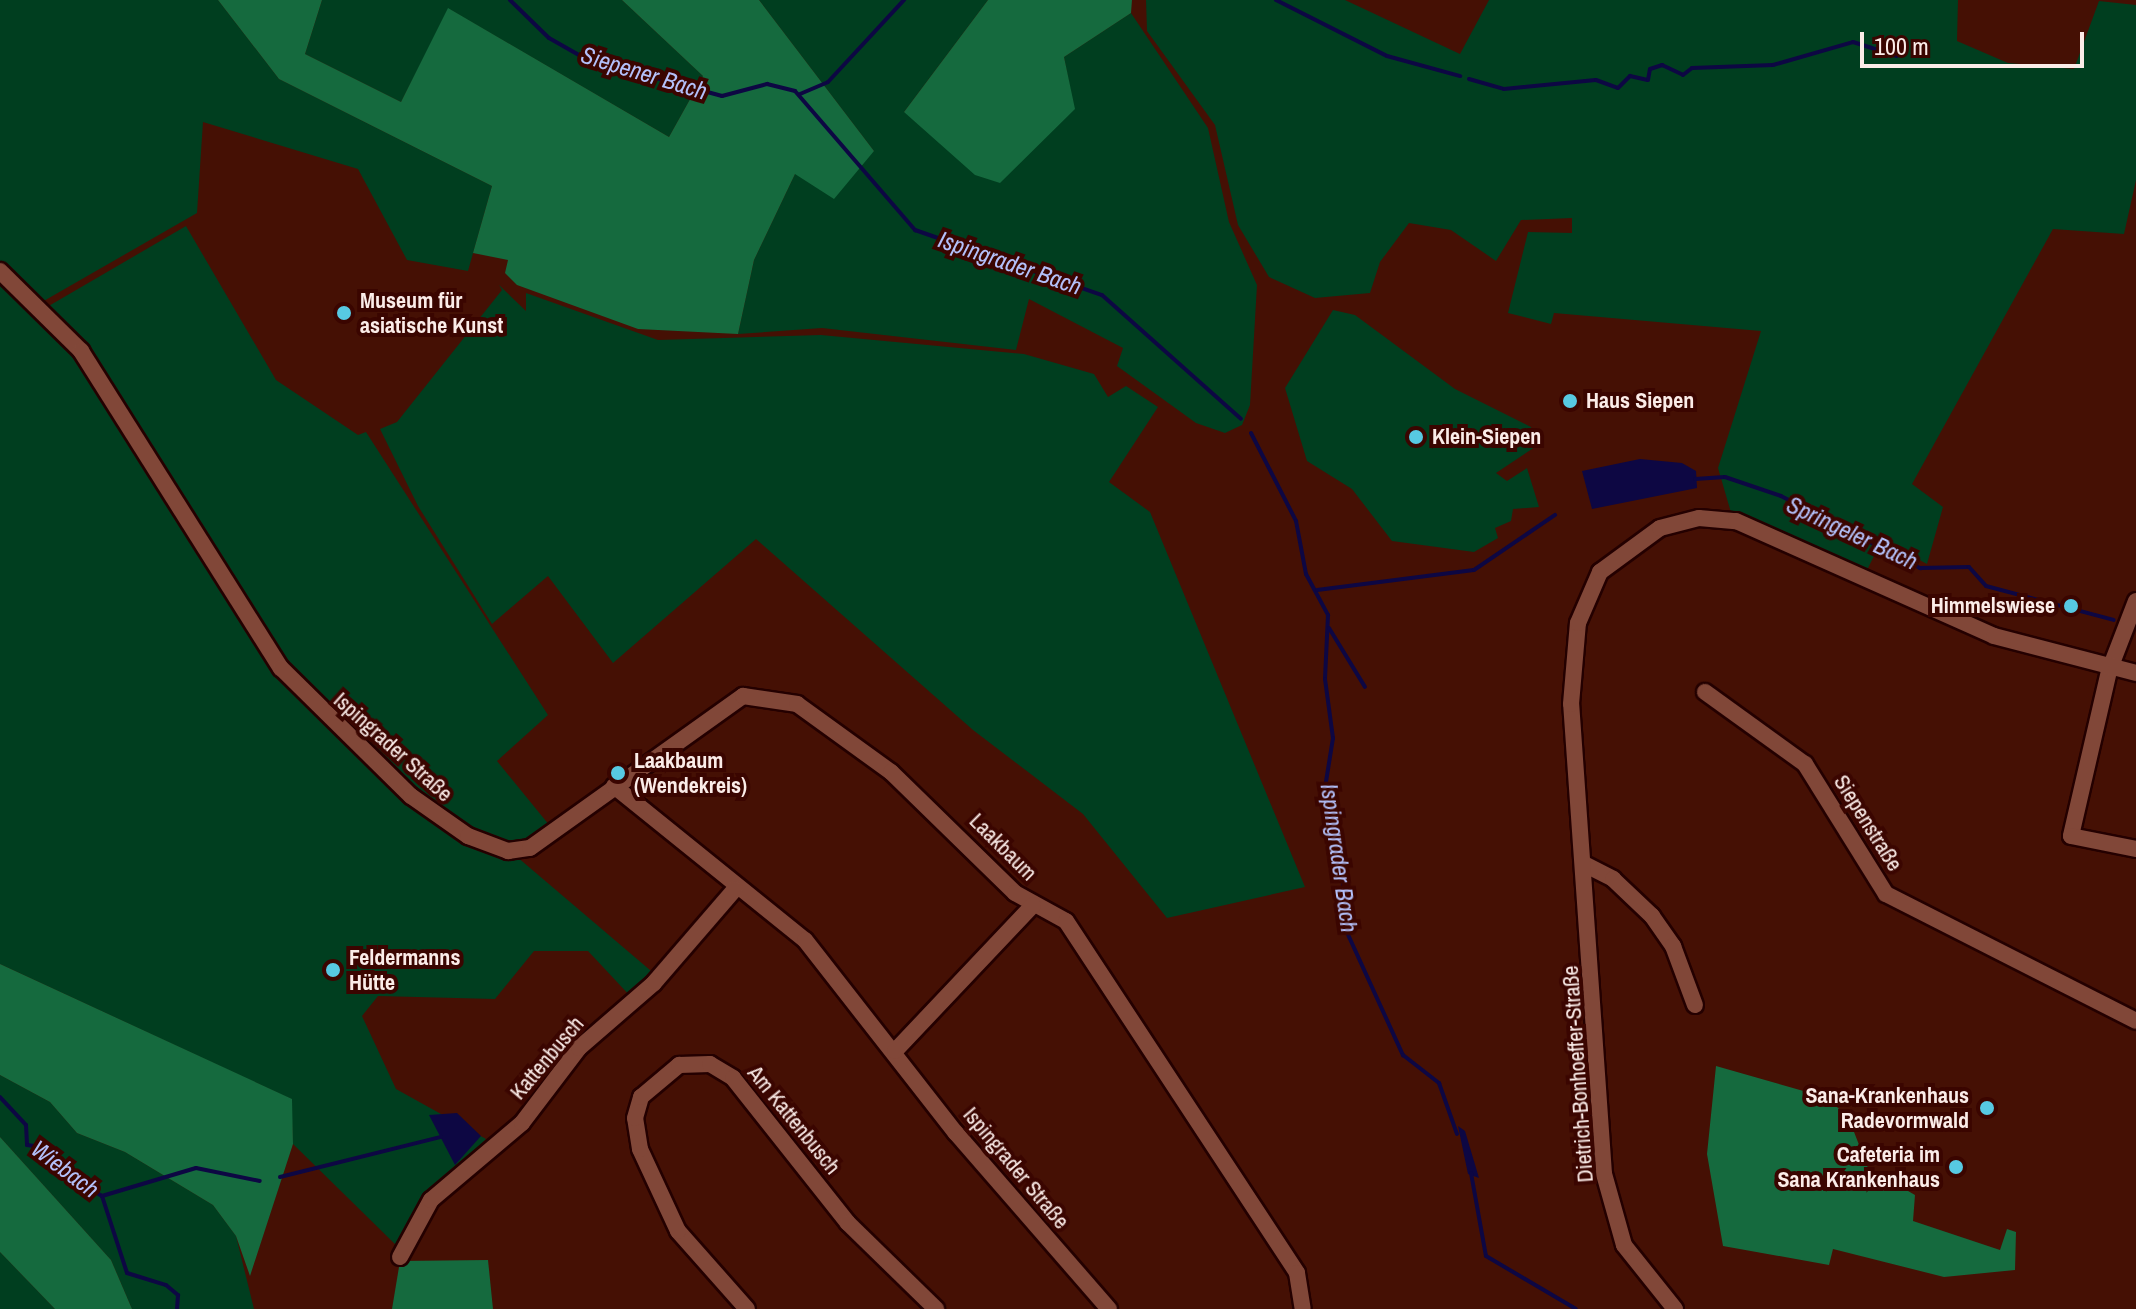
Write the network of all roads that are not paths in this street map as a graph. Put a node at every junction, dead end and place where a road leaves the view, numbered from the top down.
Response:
1 (0, 271) edge
2 (2136, 601) edge
3 (2109, 671) junction
4 (2136, 673) edge
5 (1705, 692) dead end
6 (614, 786) junction
7 (2136, 849) edge
8 (1584, 864) junction
9 (735, 889) junction
10 (1033, 905) junction
11 (1695, 1005) dead end
12 (2136, 1021) edge
13 (895, 1051) junction
14 (400, 1257) dead end
15 (747, 1309) edge
16 (936, 1309) edge
17 (1109, 1309) edge
18 (1303, 1309) edge
19 (1675, 1309) edge

1 - 6 street, Ispingrader Straße
2 - 3 street
3 - 4 street, Dietrich-Bonhoeffer-Straße
3 - 7 street
3 - 8 street, Dietrich-Bonhoeffer-Straße
5 - 12 street, Siepenstraße
6 - 9 street, Ispingrader Straße
6 - 10 street, Laakbaum
8 - 11 street
8 - 19 street, Dietrich-Bonhoeffer-Straße
9 - 13 street, Ispingrader Straße
9 - 14 street, Kattenbusch
10 - 13 street
10 - 18 street, Laakbaum
13 - 17 street, Ispingrader Straße
15 - 16 street, Am Kattenbusch

